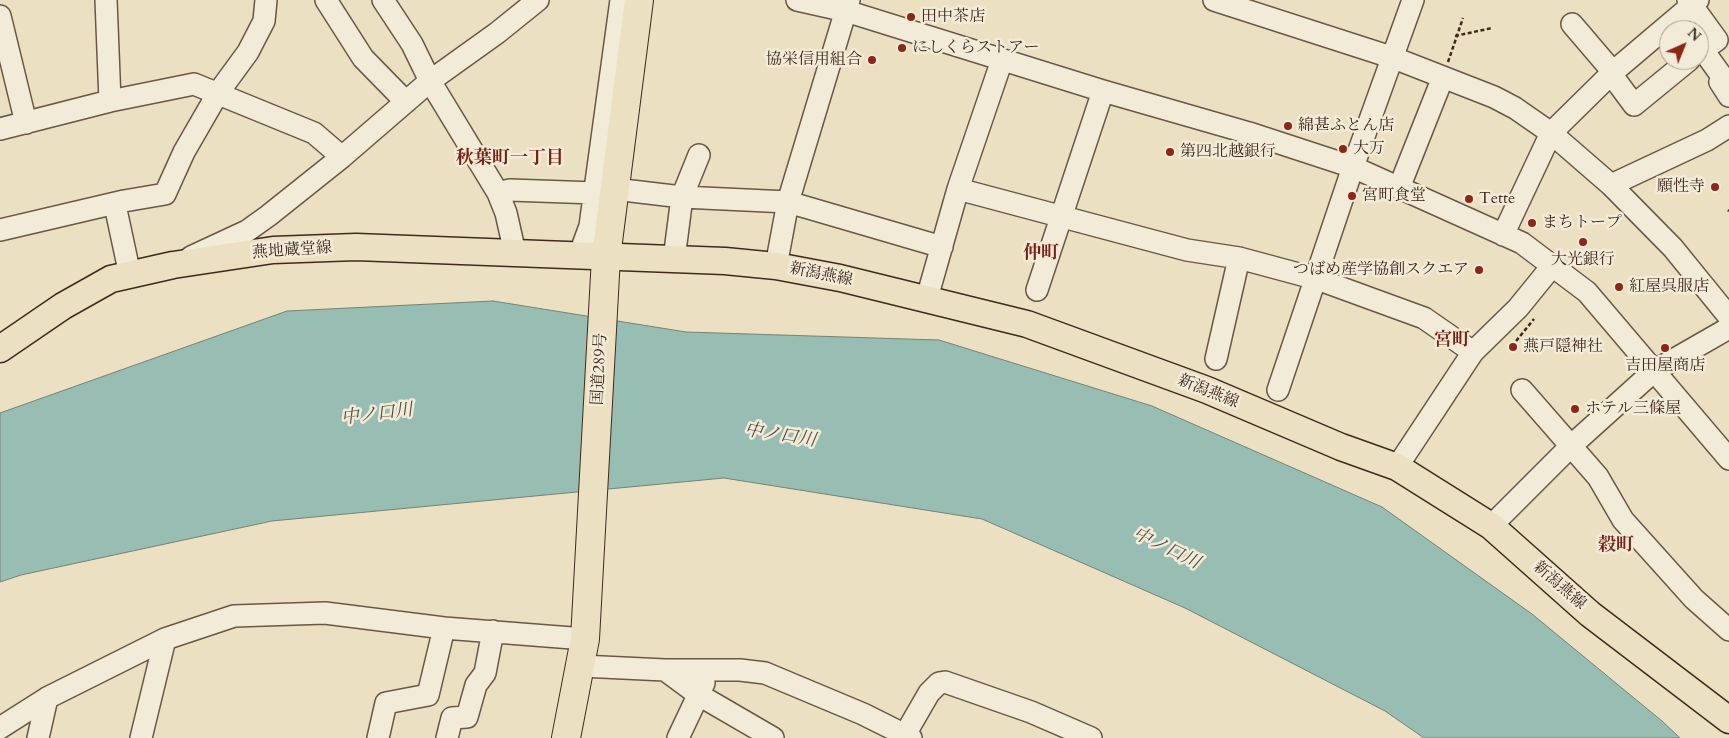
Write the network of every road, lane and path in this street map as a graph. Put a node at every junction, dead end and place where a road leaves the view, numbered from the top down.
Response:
1 (106, 0) edge
2 (266, 0) edge
3 (326, 0) edge
4 (383, 0) edge
5 (538, 0) edge
6 (621, 0) edge
7 (639, 0) edge
8 (648, 0) edge
9 (797, 0) edge
10 (1214, 0) edge
11 (1413, 0) edge
12 (1693, 2) edge
13 (847, 6) edge
14 (0, 16) edge
15 (1462, 18) dead end
16 (1704, 20) edge
17 (1572, 24) dead end
18 (1709, 27) edge
19 (1492, 28) dead end
20 (1455, 36) junction
21 (1709, 46) edge
22 (1394, 58) junction
23 (1002, 60) junction
24 (1709, 65) edge
25 (1677, 70) edge
26 (1613, 72) junction
27 (1443, 77) junction
28 (430, 81) junction
29 (1104, 92) junction
30 (218, 93) junction
31 (1729, 96) edge
32 (110, 101) junction
33 (406, 102) junction
34 (26, 123) junction
35 (1729, 126) edge
36 (0, 129) edge
37 (1551, 133) junction
38 (699, 155) dead end
39 (342, 157) junction
40 (1353, 167) junction
41 (1611, 185) junction
42 (1399, 188) junction
43 (958, 189) junction
44 (623, 190) junction
45 (498, 193) junction
46 (595, 193) junction
47 (682, 197) junction
48 (788, 202) junction
49 (115, 204) junction
50 (1061, 215) junction
51 (0, 230) edge
52 (1503, 235) junction
53 (942, 247) junction
54 (515, 253) junction
55 (579, 256) junction
56 (1239, 258) junction
57 (674, 259) junction
58 (612, 264) junction
59 (173, 265) junction
60 (1553, 265) junction
61 (776, 266) junction
62 (130, 275) junction
63 (1317, 279) junction
64 (1037, 290) dead end
65 (927, 298) junction
66 (1729, 317) edge
67 (1729, 328) edge
68 (0, 349) edge
69 (1473, 352) junction
70 (1216, 360) dead end
71 (1654, 371) junction
72 (1278, 390) dead end
73 (1522, 390) dead end
74 (1572, 446) junction
75 (1729, 459) edge
76 (1397, 467) junction
77 (1491, 526) junction
78 (444, 628) junction
79 (1729, 630) edge
80 (493, 631) junction
81 (586, 633) junction
82 (165, 639) junction
83 (581, 666) junction
84 (665, 670) junction
85 (709, 671) junction
86 (699, 695) junction
87 (47, 698) junction
88 (1729, 720) edge
89 (0, 728) edge
90 (906, 737) edge
91 (38, 738) edge
92 (141, 738) edge
93 (378, 738) edge
94 (447, 738) edge
95 (566, 738) edge
96 (678, 738) edge
97 (773, 738) edge
98 (1092, 738) edge

1 - 32 street
2 - 30 street
3 - 33 street
4 - 28 street
5 - 28 street
6 - 46 street
7 - 58 highway, 国道289号
8 - 44 street
9 - 13 street
10 - 22 street
11 - 22 street
12 - 16 street
12 - 26 street
13 - 23 street
13 - 48 street
14 - 34 street
15 - 20 path
17 - 26 street
18 - 21 street
19 - 20 path
20 - 27 path
22 - 27 street
22 - 40 street
23 - 29 street
23 - 43 street
24 - 31 street
25 - 26 street
26 - 37 street
27 - 37 street
27 - 42 street
28 - 33 street
28 - 45 street
29 - 40 street
29 - 50 street
30 - 32 street
30 - 39 street
30 - 49 street
32 - 34 street
33 - 39 street
34 - 36 street
35 - 41 street
37 - 41 street
37 - 52 street
38 - 47 street
39 - 59 street
40 - 42 street
40 - 63 street
41 - 66 street
42 - 52 street
43 - 50 street
43 - 53 street
44 - 47 street
44 - 58 street
45 - 46 street
45 - 54 street
46 - 55 street
47 - 48 street
47 - 57 street
48 - 53 street
48 - 61 street
49 - 51 street
49 - 62 street
50 - 56 street
50 - 64 street
52 - 60 street
53 - 65 street
54 - 55 main road, 燕地蔵堂線
54 - 59 main road, 燕地蔵堂線
55 - 58 main road, 燕地蔵堂線
56 - 63 street
56 - 70 street
57 - 58 main road, 新潟燕線
57 - 61 main road, 新潟燕線
58 - 81 highway, 国道289号
59 - 62 main road, 燕地蔵堂線
60 - 69 street
60 - 71 street
61 - 65 main road, 新潟燕線
62 - 68 main road, 燕地蔵堂線
63 - 69 street
63 - 72 street
65 - 76 main road, 新潟燕線
67 - 71 street
69 - 76 street
71 - 74 street
71 - 75 street
73 - 74 street
74 - 77 street
74 - 79 street
76 - 77 main road, 新潟燕線
77 - 88 main road, 新潟燕線
78 - 80 street
78 - 82 street
78 - 93 street
80 - 81 street
80 - 94 street
81 - 83 highway, 国道289号
82 - 87 street
82 - 92 street
83 - 84 street
83 - 95 highway, 国道289号
84 - 85 street
84 - 86 street
85 - 86 street
85 - 90 street
86 - 96 street
86 - 97 street
87 - 89 street
87 - 91 street
90 - 98 street

